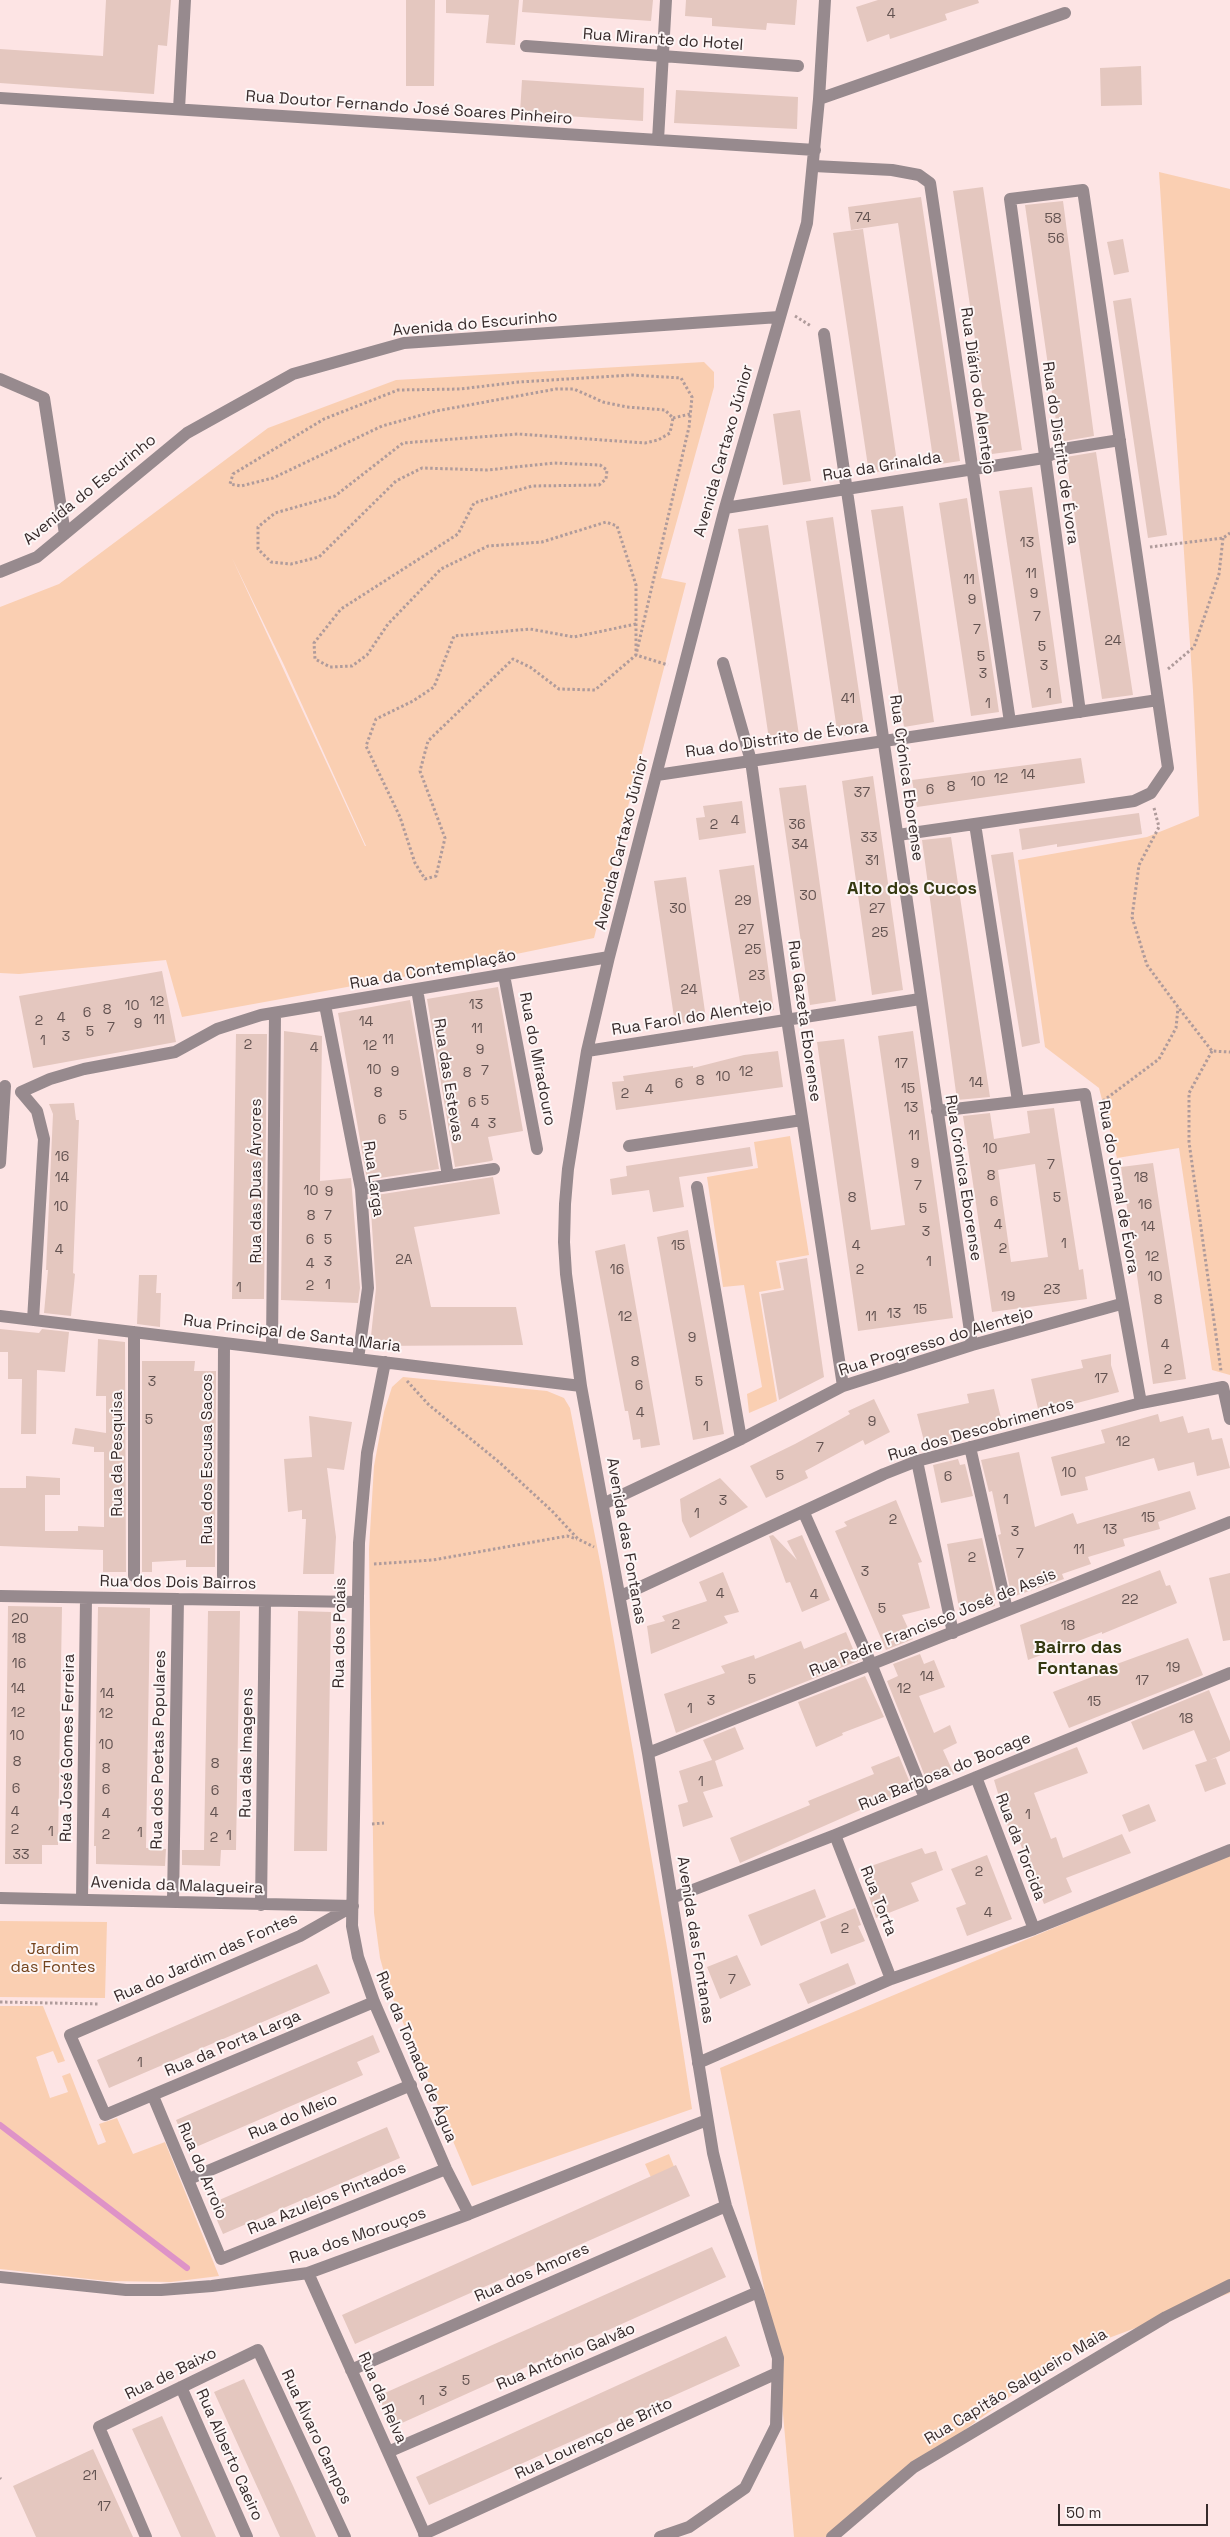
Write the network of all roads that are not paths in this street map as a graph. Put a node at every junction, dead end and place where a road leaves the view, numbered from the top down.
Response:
1 (185, 0) edge
2 (666, 0) edge
3 (825, 0) edge
4 (1065, 13) dead end
5 (526, 46) dead end
6 (662, 56) junction
7 (798, 66) dead end
8 (0, 98) edge
9 (819, 99) junction
10 (179, 109) junction
11 (658, 140) junction
12 (815, 150) junction
13 (814, 166) junction
14 (780, 312) junction
15 (824, 334) road end
16 (0, 379) edge
17 (1120, 440) junction
18 (1044, 458) junction
19 (972, 469) junction
20 (848, 488) junction
21 (724, 508) junction
22 (65, 534) junction
23 (0, 572) edge
24 (723, 663) dead end
25 (1158, 700) junction
26 (1080, 712) junction
27 (1010, 722) junction
28 (884, 741) junction
29 (751, 760) junction
30 (657, 775) junction
31 (975, 824) junction
32 (898, 835) junction
33 (610, 957) junction
34 (504, 975) junction
35 (417, 990) junction
36 (920, 999) junction
37 (325, 1005) junction
38 (275, 1013) junction
39 (787, 1019) junction
40 (587, 1051) junction
41 (2, 1086) edge
42 (21, 1092) junction
43 (1018, 1102) junction
44 (937, 1111) junction
45 (802, 1120) junction
46 (629, 1146) dead end
47 (537, 1149) dead end
48 (0, 1163) edge
49 (494, 1169) dead end
50 (448, 1176) junction
51 (697, 1187) dead end
52 (361, 1189) junction
53 (1121, 1304) junction
54 (0, 1316) edge
55 (33, 1320) junction
56 (134, 1332) junction
57 (224, 1343) junction
58 (972, 1345) junction
59 (272, 1348) junction
60 (358, 1359) junction
61 (390, 1363) junction
62 (581, 1386) junction
63 (843, 1386) junction
64 (1141, 1403) junction
65 (1230, 1419) edge
66 (741, 1439) junction
67 (970, 1447) junction
68 (917, 1461) junction
69 (603, 1504) junction
70 (804, 1513) junction
71 (1230, 1522) edge
72 (134, 1576) dead end
73 (223, 1576) dead end
74 (0, 1596) edge
75 (621, 1596) junction
76 (86, 1598) junction
77 (178, 1599) junction
78 (265, 1601) junction
79 (356, 1602) junction
80 (1007, 1610) junction
81 (953, 1633) junction
82 (872, 1666) junction
83 (1230, 1673) edge
84 (648, 1753) junction
85 (976, 1777) junction
86 (925, 1798) junction
87 (835, 1836) junction
88 (1230, 1850) edge
89 (0, 1898) edge
90 (672, 1898) junction
91 (82, 1900) junction
92 (173, 1901) junction
93 (261, 1905) junction
94 (353, 1906) junction
95 (1034, 1929) junction
96 (892, 1979) junction
97 (374, 2002) junction
98 (698, 2063) junction
99 (411, 2085) junction
100 (153, 2096) junction
101 (105, 2115) joint
102 (707, 2120) junction
103 (446, 2169) junction
104 (189, 2179) junction
105 (726, 2206) junction
106 (469, 2214) junction
107 (221, 2259) joint
108 (308, 2273) junction
109 (0, 2277) edge
110 (1230, 2285) edge
111 (758, 2292) junction
112 (258, 2350) joint
113 (351, 2370) junction
114 (777, 2372) junction
115 (181, 2386) junction
116 (388, 2452) junction
117 (425, 2536) edge
118 (835, 2536) edge
119 (146, 2537) edge
120 (247, 2537) edge
121 (345, 2537) edge
122 (660, 2537) edge

1 - 10 street
2 - 6 street
3 - 9 street, Avenida Cartaxo Júnior
4 - 9 street
5 - 6 street, Rua Mirante do Hotel
6 - 7 street, Rua Mirante do Hotel
6 - 11 street
8 - 10 street, Rua Doutor Fernando José Soares Pinheiro
9 - 12 street, Avenida Cartaxo Júnior
10 - 11 street, Rua Doutor Fernando José Soares Pinheiro
11 - 12 street, Rua Doutor Fernando José Soares Pinheiro
12 - 13 street, Avenida Cartaxo Júnior
13 - 14 street, Avenida Cartaxo Júnior
13 - 19 street, Rua Diário do Alentejo
14 - 21 street, Avenida Cartaxo Júnior
14 - 22 street, Avenida do Escurinho
15 - 20 street, Rua Crónica Eborense
16 - 22 street
17 - 18 street, Rua da Grinalda
17 - 18 street, Rua do Distrito de Évora
17 - 25 street
18 - 19 street, Rua da Grinalda
18 - 26 street, Rua do Distrito de Évora
19 - 20 street, Rua da Grinalda
19 - 27 street, Rua Diário do Alentejo
20 - 21 street, Rua da Grinalda
20 - 28 street, Rua Crónica Eborense
21 - 30 street, Avenida Cartaxo Júnior
22 - 23 street, Avenida do Escurinho
24 - 29 street, Rua Gazeta Eborense
25 - 26 street, Rua do Distrito de Évora
25 - 31 street
26 - 27 street, Rua do Distrito de Évora
27 - 28 street, Rua do Distrito de Évora
28 - 29 street, Rua do Distrito de Évora
28 - 32 street, Rua Crónica Eborense
29 - 30 street, Rua do Distrito de Évora
29 - 39 street, Rua Gazeta Eborense
30 - 33 street, Avenida Cartaxo Júnior
31 - 32 street
31 - 43 street
32 - 36 street, Rua Crónica Eborense
33 - 34 street, Rua da Contemplação
33 - 40 street, Avenida Cartaxo Júnior
34 - 35 street, Rua da Contemplação
34 - 47 street, Rua do Miradouro
35 - 37 street, Rua da Contemplação
35 - 50 street, Rua das Estevas
36 - 39 street, Rua Farol do Alentejo
36 - 44 street, Rua Crónica Eborense
37 - 38 street, Rua da Contemplação
37 - 52 street, Rua Larga
38 - 42 street, Rua da Contemplação
38 - 59 street, Rua das Duas Árvores
39 - 40 street, Rua Farol do Alentejo
39 - 45 street, Rua Gazeta Eborense
40 - 62 street, Avenida Cartaxo Júnior
41 - 42 street
41 - 48 street
42 - 55 street
43 - 44 street, Rua do Jornal de Évora
43 - 53 street, Rua do Jornal de Évora
44 - 58 street, Rua Crónica Eborense
45 - 46 street
45 - 63 street, Rua Gazeta Eborense
49 - 50 street
50 - 52 street
51 - 66 street
52 - 60 street, Rua Larga
53 - 58 street, Rua Progresso do Alentejo
53 - 64 street, Rua do Jornal de Évora
54 - 55 street, Rua Principal de Santa Maria
55 - 56 street, Rua Principal de Santa Maria
56 - 57 street, Rua Principal de Santa Maria
56 - 72 street, Rua da Pesquisa
57 - 59 street, Rua Principal de Santa Maria
57 - 73 street, Rua dos Escusa Sacos
58 - 63 street, Rua Progresso do Alentejo
59 - 60 street, Rua Principal de Santa Maria
60 - 61 street, Rua Principal de Santa Maria
61 - 62 street, Rua Principal de Santa Maria
61 - 79 street, Rua dos Poiais
62 - 69 street, Avenida das Fontanas
63 - 66 street, Rua Progresso do Alentejo
64 - 65 street, Rua dos Descobrimentos
64 - 67 street, Rua dos Descobrimentos
66 - 69 street, Rua Progresso do Alentejo
67 - 68 street, Rua dos Descobrimentos
67 - 80 street
68 - 70 street, Rua dos Descobrimentos
68 - 81 street
69 - 75 street, Avenida das Fontanas
70 - 75 street, Rua dos Descobrimentos
70 - 82 street
71 - 80 street, Rua Padre Francisco José de Assis
74 - 76 street, Rua dos Dois Bairros
75 - 84 street, Avenida das Fontanas
76 - 77 street, Rua dos Dois Bairros
76 - 91 street, Rua José Gomes Ferreira
77 - 78 street, Rua dos Dois Bairros
77 - 92 street, Rua dos Poetas Populares
78 - 79 street, Rua dos Dois Bairros
78 - 93 street, Rua das Imagens
79 - 94 street, Rua dos Poiais
80 - 81 street, Rua Padre Francisco José de Assis
81 - 82 street, Rua Padre Francisco José de Assis
82 - 84 street, Rua Padre Francisco José de Assis
82 - 86 street
83 - 85 street, Rua Barbosa do Bocage
84 - 90 street, Avenida das Fontanas
85 - 86 street, Rua Barbosa do Bocage
85 - 95 street, Rua da Torcida
86 - 87 street, Rua Barbosa do Bocage
87 - 90 street, Rua Barbosa do Bocage
87 - 96 street, Rua Torta
88 - 95 street
89 - 91 street, Avenida da Malagueira
90 - 98 street, Avenida das Fontanas
91 - 92 street, Avenida da Malagueira
92 - 93 street, Avenida da Malagueira
93 - 94 street, Avenida da Malagueira
94 - 97 street, Rua da Tomada de Água
94 - 101 street, Rua do Jardim das Fontes
95 - 96 street
96 - 98 street
97 - 99 street, Rua da Tomada de Água
97 - 100 street, Rua da Porta Larga
98 - 102 street, Avenida das Fontanas
99 - 103 street, Rua da Tomada de Água
99 - 104 street, Rua do Meio
100 - 101 street, Rua da Porta Larga
100 - 104 street, Rua do Arroio
102 - 105 street, Avenida das Fontanas
102 - 106 street, Rua dos Morouços
103 - 106 street, Rua da Tomada de Água
103 - 107 street, Rua Azulejos Pintados
104 - 107 street, Rua do Arroio
105 - 111 street, Avenida das Fontanas
105 - 113 street, Rua dos Amores
106 - 108 street, Rua dos Morouços
108 - 109 street, Rua dos Morouços
108 - 113 street, Rua da Relva
110 - 118 street, Rua Capitão Salgueiro Maia
111 - 114 street, Avenida das Fontanas
111 - 116 street, Rua António Galvão
112 - 115 street, Rua de Baixo
112 - 121 street, Rua Álvaro Campos
113 - 116 street, Rua da Relva
114 - 117 street, Rua Lourenço de Brito
114 - 122 street, Avenida das Fontanas
115 - 119 street, Rua de Baixo
115 - 120 street, Rua Alberto Caeiro
116 - 117 street, Rua da Relva

